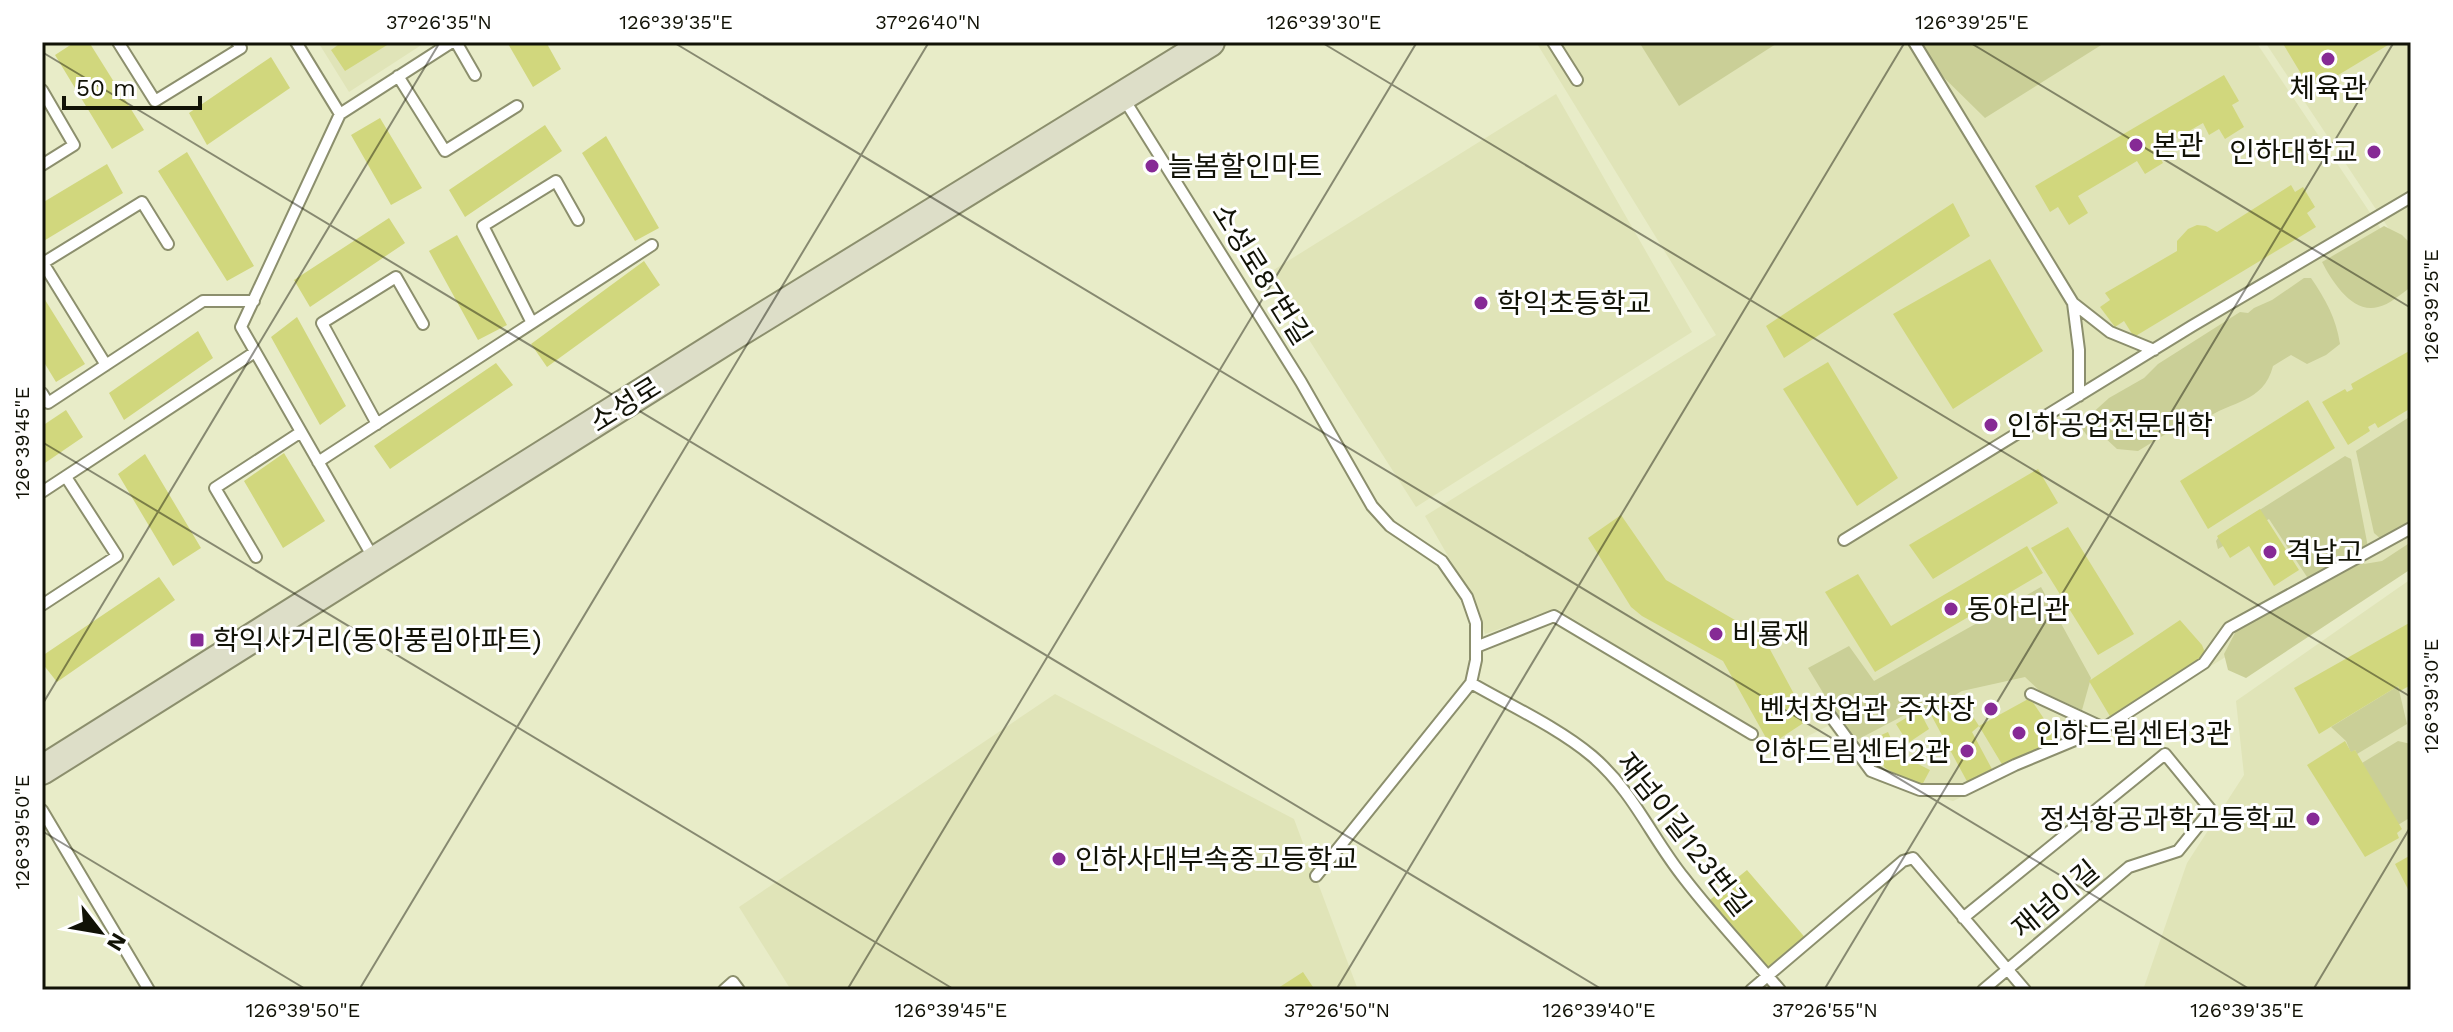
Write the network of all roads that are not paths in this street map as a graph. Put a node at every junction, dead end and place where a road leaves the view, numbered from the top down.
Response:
1 (118, 42) edge
2 (237, 42) edge
3 (296, 42) edge
4 (454, 42) edge
5 (1210, 42) edge
6 (1553, 42) edge
7 (1914, 42) edge
8 (475, 75) dead end
9 (398, 76) junction
10 (1577, 80) dead end
11 (42, 90) edge
12 (1122, 96) junction
13 (517, 106) dead end
14 (340, 114) junction
15 (42, 165) edge
16 (2410, 200) edge
17 (578, 220) dead end
18 (168, 244) dead end
19 (652, 245) dead end
20 (254, 301) junction
21 (2073, 303) junction
22 (532, 323) junction
23 (423, 324) dead end
24 (2154, 350) junction
25 (255, 352) junction
26 (106, 365) junction
27 (42, 393) edge
28 (2079, 396) junction
29 (377, 424) junction
30 (301, 432) junction
31 (318, 462) junction
32 (66, 477) dead end
33 (42, 492) edge
34 (2411, 528) edge
35 (1844, 540) dead end
36 (256, 557) dead end
37 (375, 561) junction
38 (42, 605) edge
39 (1554, 616) junction
40 (1476, 647) junction
41 (1471, 683) junction
42 (2031, 694) dead end
43 (1829, 714) dead end
44 (2104, 728) junction
45 (42, 770) edge
46 (42, 810) edge
47 (1316, 876) dead end
48 (1963, 918) junction
49 (2007, 970) junction
50 (1768, 976) junction
51 (149, 990) edge
52 (724, 990) edge
53 (739, 990) edge
54 (1751, 990) edge
55 (1780, 990) edge
56 (1983, 990) edge
57 (2025, 990) edge

1 - 2 lane
3 - 14 lane
4 - 8 lane
4 - 9 lane
5 - 12 main road, 소성로
6 - 10 lane
7 - 21 lane
9 - 13 lane
9 - 14 lane
11 - 15 lane
12 - 37 main road, 소성로
12 - 40 lane, 소성로87번길
14 - 20 lane
16 - 24 lane
17 - 22 lane
18 - 26 lane
19 - 22 lane
20 - 25 lane
20 - 26 lane
21 - 24 lane
21 - 28 lane
22 - 29 lane
23 - 29 lane
24 - 28 lane
25 - 30 lane
25 - 33 lane
26 - 27 lane
28 - 35 lane
29 - 31 lane
30 - 31 lane
30 - 36 lane
31 - 37 lane
32 - 38 lane
34 - 44 lane
37 - 45 main road, 소성로
39 - 39 lane
39 - 40 lane
40 - 41 lane
41 - 47 lane
41 - 50 lane, 재넘이길123번길
42 - 44 lane
43 - 44 lane
46 - 51 lane
48 - 49 lane, 재넘이길
48 - 49 lane, 재넘이길
48 - 50 lane, 재넘이길
49 - 56 lane
49 - 57 lane, 재넘이길
50 - 54 lane, 재넘이길
50 - 55 lane, 재넘이길123번길
52 - 53 lane

